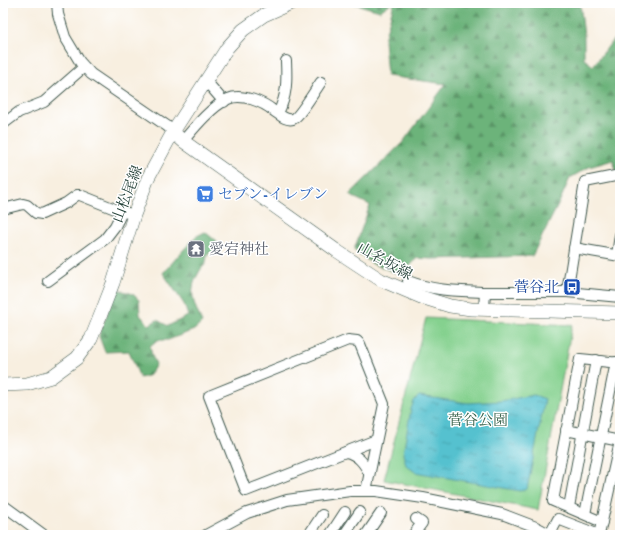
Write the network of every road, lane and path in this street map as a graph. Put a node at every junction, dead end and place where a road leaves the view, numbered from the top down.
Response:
1 (57, 3) edge
2 (291, 3) edge
3 (286, 61) dead end
4 (84, 67) junction
5 (206, 82) junction
6 (320, 82) dead end
7 (224, 102) junction
8 (278, 113) junction
9 (3, 124) edge
10 (178, 137) junction
11 (620, 175) edge
12 (3, 209) edge
13 (128, 214) junction
14 (620, 235) edge
15 (574, 248) junction
16 (618, 256) edge
17 (48, 281) dead end
18 (408, 281) dead end
19 (485, 292) junction
20 (567, 292) junction
21 (620, 297) edge
22 (484, 309) junction
23 (620, 313) edge
24 (596, 360) junction
25 (618, 362) edge
26 (3, 385) edge
27 (566, 430) junction
28 (583, 433) junction
29 (602, 437) junction
30 (376, 440) junction
31 (620, 441) edge
32 (346, 452) junction
33 (369, 474) junction
34 (366, 491) junction
35 (3, 505) edge
36 (569, 507) junction
37 (345, 512) dead end
38 (360, 512) dead end
39 (381, 513) dead end
40 (585, 514) junction
41 (322, 515) dead end
42 (416, 519) dead end
43 (602, 522) junction
44 (39, 534) edge
45 (206, 535) edge
46 (313, 535) edge
47 (330, 535) edge
48 (344, 535) edge
49 (366, 535) edge
50 (414, 535) edge
51 (550, 535) edge
52 (599, 535) edge

1 - 4 street
2 - 5 main road, 山松尾線
3 - 8 street
4 - 9 street
4 - 10 street
5 - 7 street
5 - 10 main road, 山松尾線
6 - 8 street
7 - 8 street
7 - 10 street
10 - 13 main road, 山松尾線
10 - 22 main road, 山名坂線
11 - 15 street
12 - 13 street
13 - 17 street
13 - 26 main road, 山松尾線
14 - 16 street
15 - 16 street
15 - 20 street
18 - 19 street
19 - 20 street
19 - 22 street
20 - 21 street
22 - 23 main road, 山名坂線
24 - 25 street
24 - 27 street
24 - 28 street
25 - 29 street
27 - 28 street
27 - 36 street
28 - 29 street
28 - 36 street
29 - 31 street
29 - 40 street
30 - 32 street
30 - 32 street
30 - 33 street
31 - 43 street
32 - 33 street
33 - 34 street
34 - 45 street
34 - 51 street
35 - 44 street
36 - 40 street
37 - 47 street
38 - 48 street
39 - 49 street
40 - 43 street
41 - 46 street
42 - 50 street
43 - 52 street
51 - 52 street

